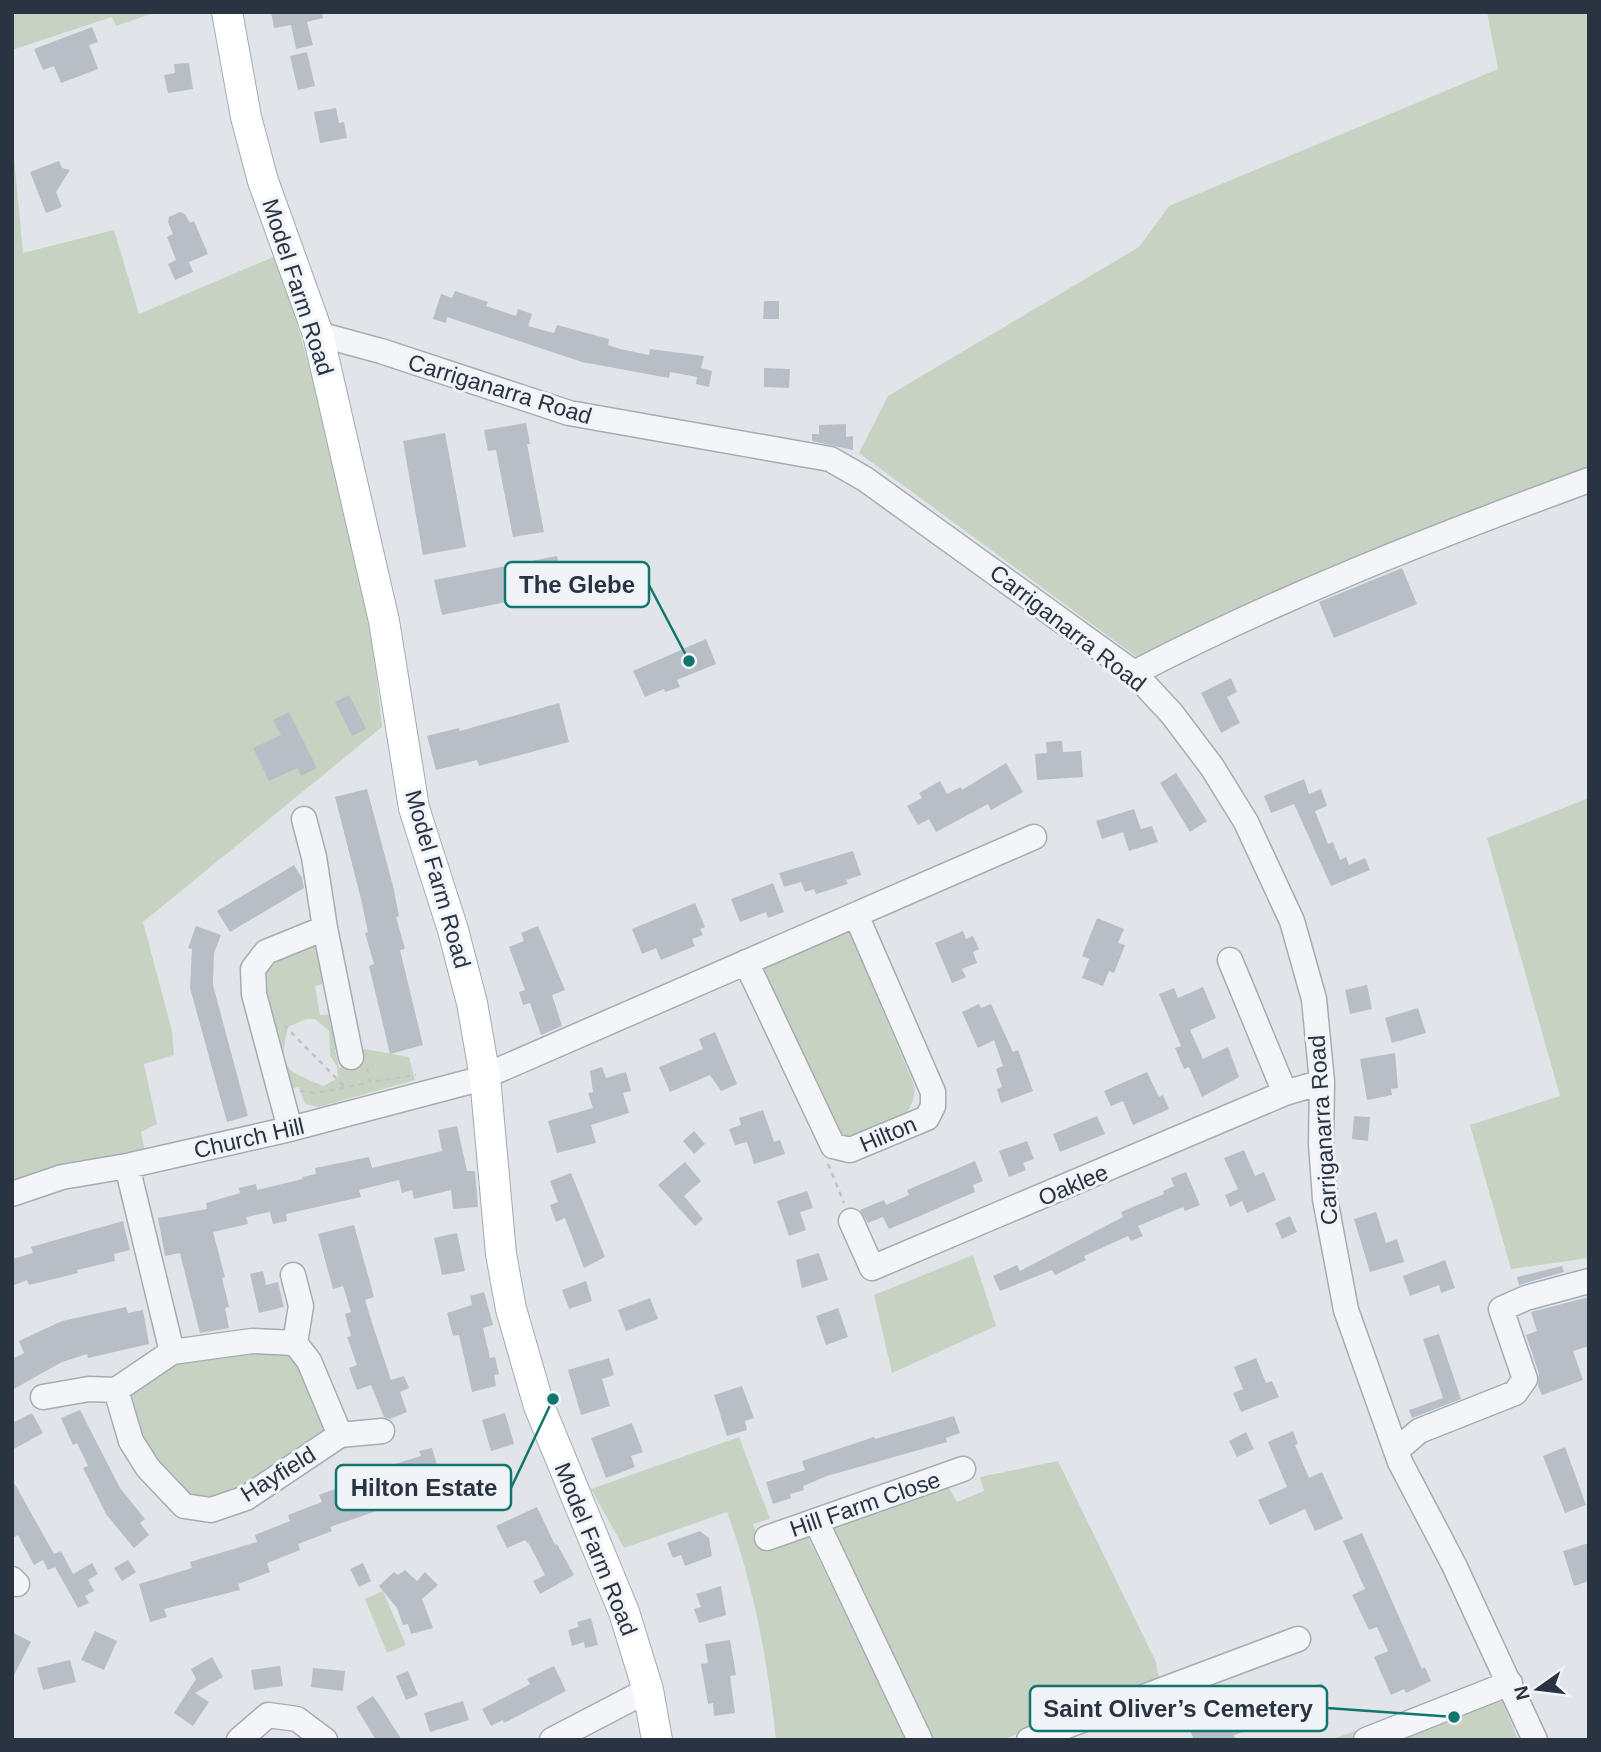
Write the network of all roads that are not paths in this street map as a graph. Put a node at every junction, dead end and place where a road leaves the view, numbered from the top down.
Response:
1 (227, 12) edge
2 (318, 334) junction
3 (1589, 480) edge
4 (1134, 673) junction
5 (304, 819) dead end
6 (1034, 837) dead end
7 (856, 915) junction
8 (325, 928) junction
9 (1230, 960) dead end
10 (746, 962) junction
11 (358, 1059) road end
12 (485, 1077) junction
13 (1322, 1082) junction
14 (1285, 1093) junction
15 (290, 1129) junction
16 (127, 1166) junction
17 (12, 1194) edge
18 (851, 1221) road end
19 (293, 1275) dead end
20 (1589, 1281) edge
21 (295, 1343) junction
22 (172, 1352) junction
23 (116, 1390) junction
24 (43, 1397) dead end
25 (382, 1431) dead end
26 (340, 1434) junction
27 (1396, 1451) junction
28 (963, 1469) dead end
29 (816, 1521) junction
30 (767, 1538) dead end
31 (1298, 1639) dead end
32 (1510, 1683) junction
33 (648, 1690) junction
34 (239, 1740) edge
35 (325, 1740) edge
36 (552, 1740) edge
37 (657, 1740) edge
38 (920, 1740) edge
39 (1029, 1740) edge
40 (1366, 1740) edge
41 (1535, 1740) edge

1 - 2 main road, Model Farm Road
2 - 4 street, Carriganarra Road
2 - 12 main road, Model Farm Road
3 - 4 street
4 - 13 street, Carriganarra Road
5 - 8 street
6 - 7 street
7 - 10 street
7 - 10 street, Hilton
8 - 11 street
8 - 15 street
9 - 14 street
10 - 12 street
12 - 15 street, Church Hill
12 - 33 main road, Model Farm Road
13 - 14 street, Oaklee
13 - 27 street, Carriganarra Road
14 - 18 street, Oaklee
15 - 16 street, Church Hill
16 - 17 street, Church Hill
16 - 22 street
19 - 21 street
20 - 27 street
21 - 22 street
21 - 26 street
22 - 23 street
23 - 24 street
23 - 26 street, Hayfield
25 - 26 street, Hayfield
27 - 32 street, Carriganarra Road
28 - 29 street, Hill Farm Close
29 - 30 street, Hill Farm Close
29 - 38 street
31 - 39 street
32 - 40 street
32 - 41 street, Carriganarra Road
33 - 36 street
33 - 37 main road, Model Farm Road
34 - 35 street

